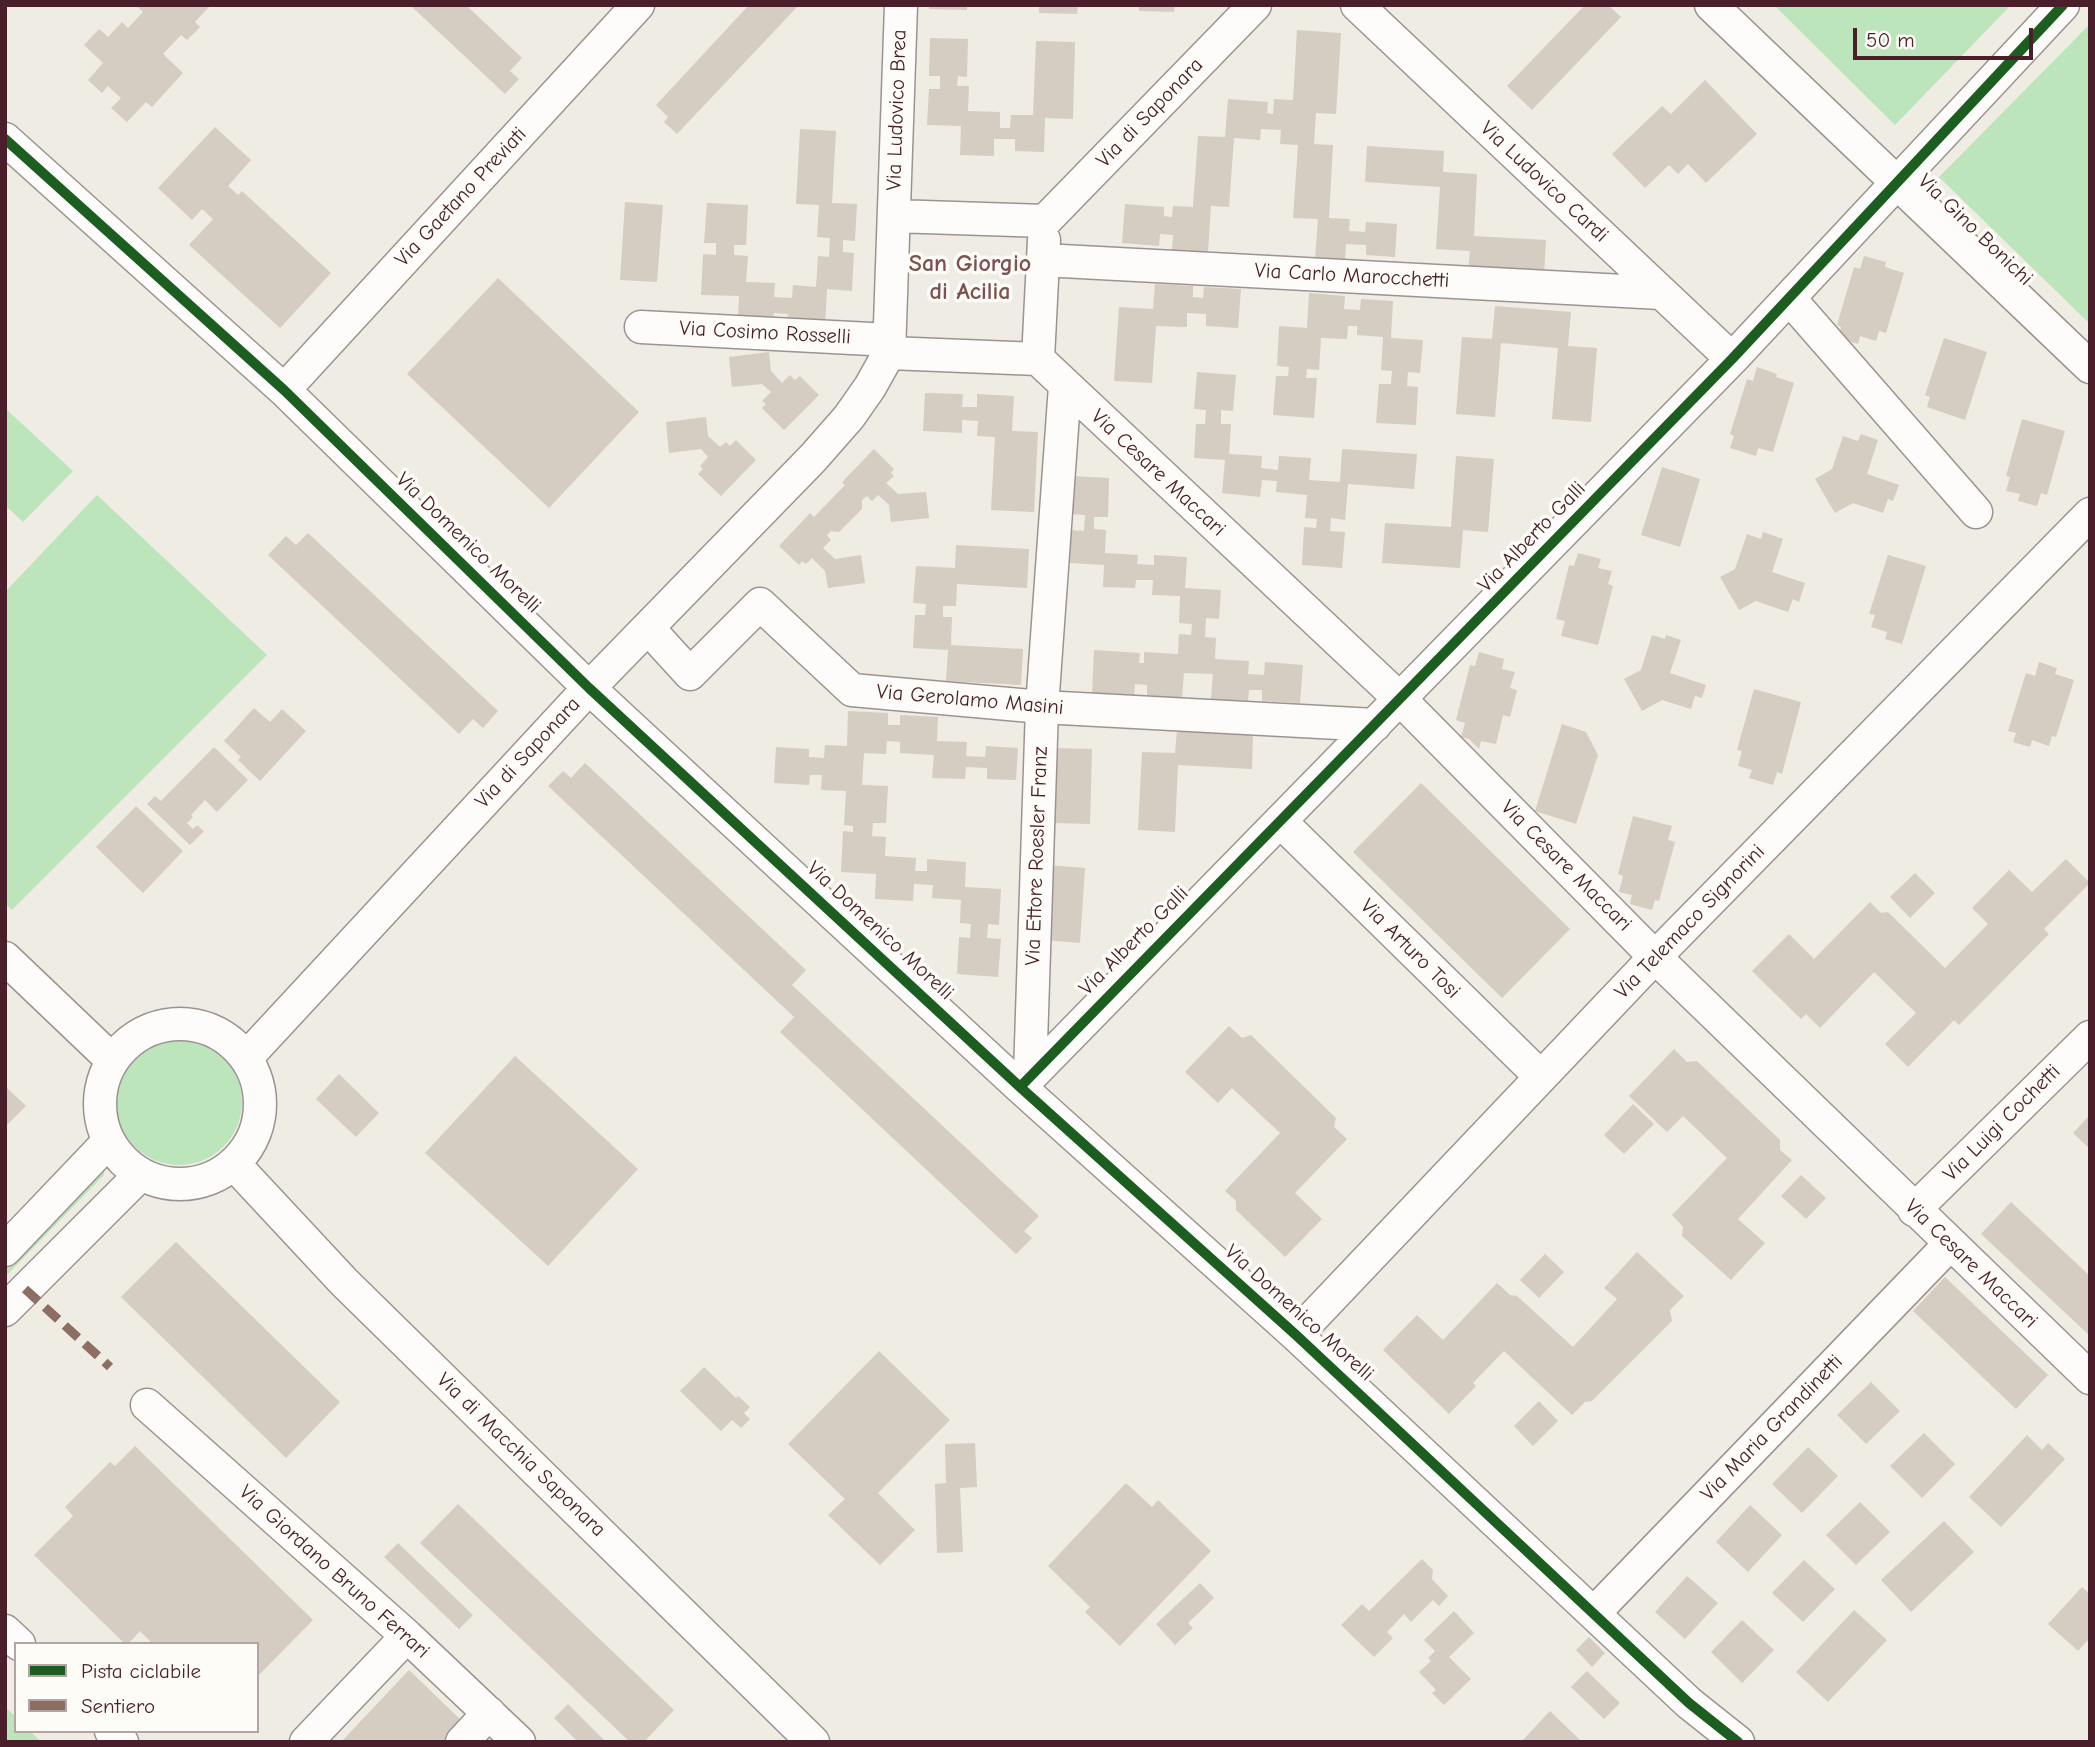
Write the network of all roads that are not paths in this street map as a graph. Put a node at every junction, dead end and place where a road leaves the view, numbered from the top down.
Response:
1 (638, 5) edge
2 (901, 5) edge
3 (1255, 5) edge
4 (1357, 5) edge
5 (1711, 5) edge
6 (2063, 5) edge
7 (5, 139) edge
8 (1897, 182) junction
9 (894, 216) junction
10 (1045, 221) junction
11 (1043, 260) junction
12 (1661, 293) junction
13 (1789, 298) junction
14 (640, 327) dead end
15 (890, 346) junction
16 (1038, 359) junction
17 (1732, 359) junction
18 (2090, 366) edge
19 (1065, 386) junction
20 (284, 390) junction
21 (1976, 512) dead end
22 (2090, 514) edge
23 (648, 628) junction
24 (589, 688) junction
25 (1401, 699) junction
26 (1042, 707) junction
27 (1375, 725) junction
28 (1280, 821) junction
29 (1655, 957) junction
30 (5, 958) edge
31 (2090, 1037) edge
32 (246, 1058) junction
33 (112, 1060) junction
34 (1540, 1076) junction
35 (1025, 1081) junction
36 (108, 1142) junction
37 (234, 1164) junction
38 (140, 1175) junction
39 (1914, 1210) junction
40 (1950, 1244) junction
41 (5, 1250) edge
42 (5, 1310) edge
43 (1296, 1335) junction
44 (2090, 1378) edge
45 (147, 1405) dead end
46 (1594, 1613) junction
47 (407, 1636) junction
48 (489, 1713) junction
49 (306, 1742) edge
50 (462, 1742) edge
51 (519, 1742) edge
52 (813, 1742) edge
53 (1738, 1742) edge

1 - 20 street, Via Gaetano Previati
2 - 9 street, Via Ludovico Brea
3 - 10 street, Via di Saponara
4 - 12 street, Via Ludovico Cardi
5 - 8 street, Via Gino Bonichi
6 - 8 street, Via Alberto Galli
7 - 20 street, Via Domenico Morelli
8 - 13 street, Via Alberto Galli
8 - 18 street, Via Gino Bonichi
9 - 10 street
9 - 15 street, Via Ludovico Brea
10 - 11 street
11 - 12 street, Via Carlo Marocchetti
11 - 16 street
12 - 17 street, Via Ludovico Cardi
13 - 17 street, Via Alberto Galli
13 - 21 street
14 - 15 street, Via Cosimo Rosselli
15 - 16 street, Via Cosimo Rosselli
15 - 23 street, Via di Saponara
16 - 19 street, Via Cesare Maccari
17 - 25 street, Via Alberto Galli
19 - 25 street, Via Cesare Maccari
19 - 26 street, Via Ettore Roesler Franz
20 - 24 street, Via Domenico Morelli
22 - 29 street, Via Telemaco Signorini
23 - 24 street, Via di Saponara
23 - 26 street, Via Gerolamo Masini
24 - 32 street, Via di Saponara
24 - 35 street, Via Domenico Morelli
25 - 27 street, Via Alberto Galli
25 - 29 street, Via Cesare Maccari
26 - 27 street, Via Gerolamo Masini
26 - 35 street, Via Ettore Roesler Franz
27 - 28 street, Via Alberto Galli
28 - 34 street, Via Arturo Tosi
28 - 35 street, Via Alberto Galli
29 - 34 street, Via Telemaco Signorini
29 - 39 street, Via Cesare Maccari
30 - 33 street
31 - 39 street, Via Luigi Cochetti
32 - 33 street
32 - 37 street
33 - 36 street
34 - 43 street, Via Telemaco Signorini
35 - 43 street, Via Domenico Morelli
36 - 38 street
36 - 41 street
37 - 38 street
37 - 52 street, Via di Macchia Saponara
38 - 42 street
39 - 40 street, Via Cesare Maccari
40 - 44 street, Via Cesare Maccari
40 - 46 street, Via Maria Grandinetti
43 - 46 street, Via Domenico Morelli
45 - 47 street, Via Giordano Bruno Ferrari
46 - 53 street, Via Domenico Morelli
47 - 48 street, Via Giordano Bruno Ferrari
47 - 49 street
48 - 50 street
48 - 51 street, Via Giordano Bruno Ferrari

